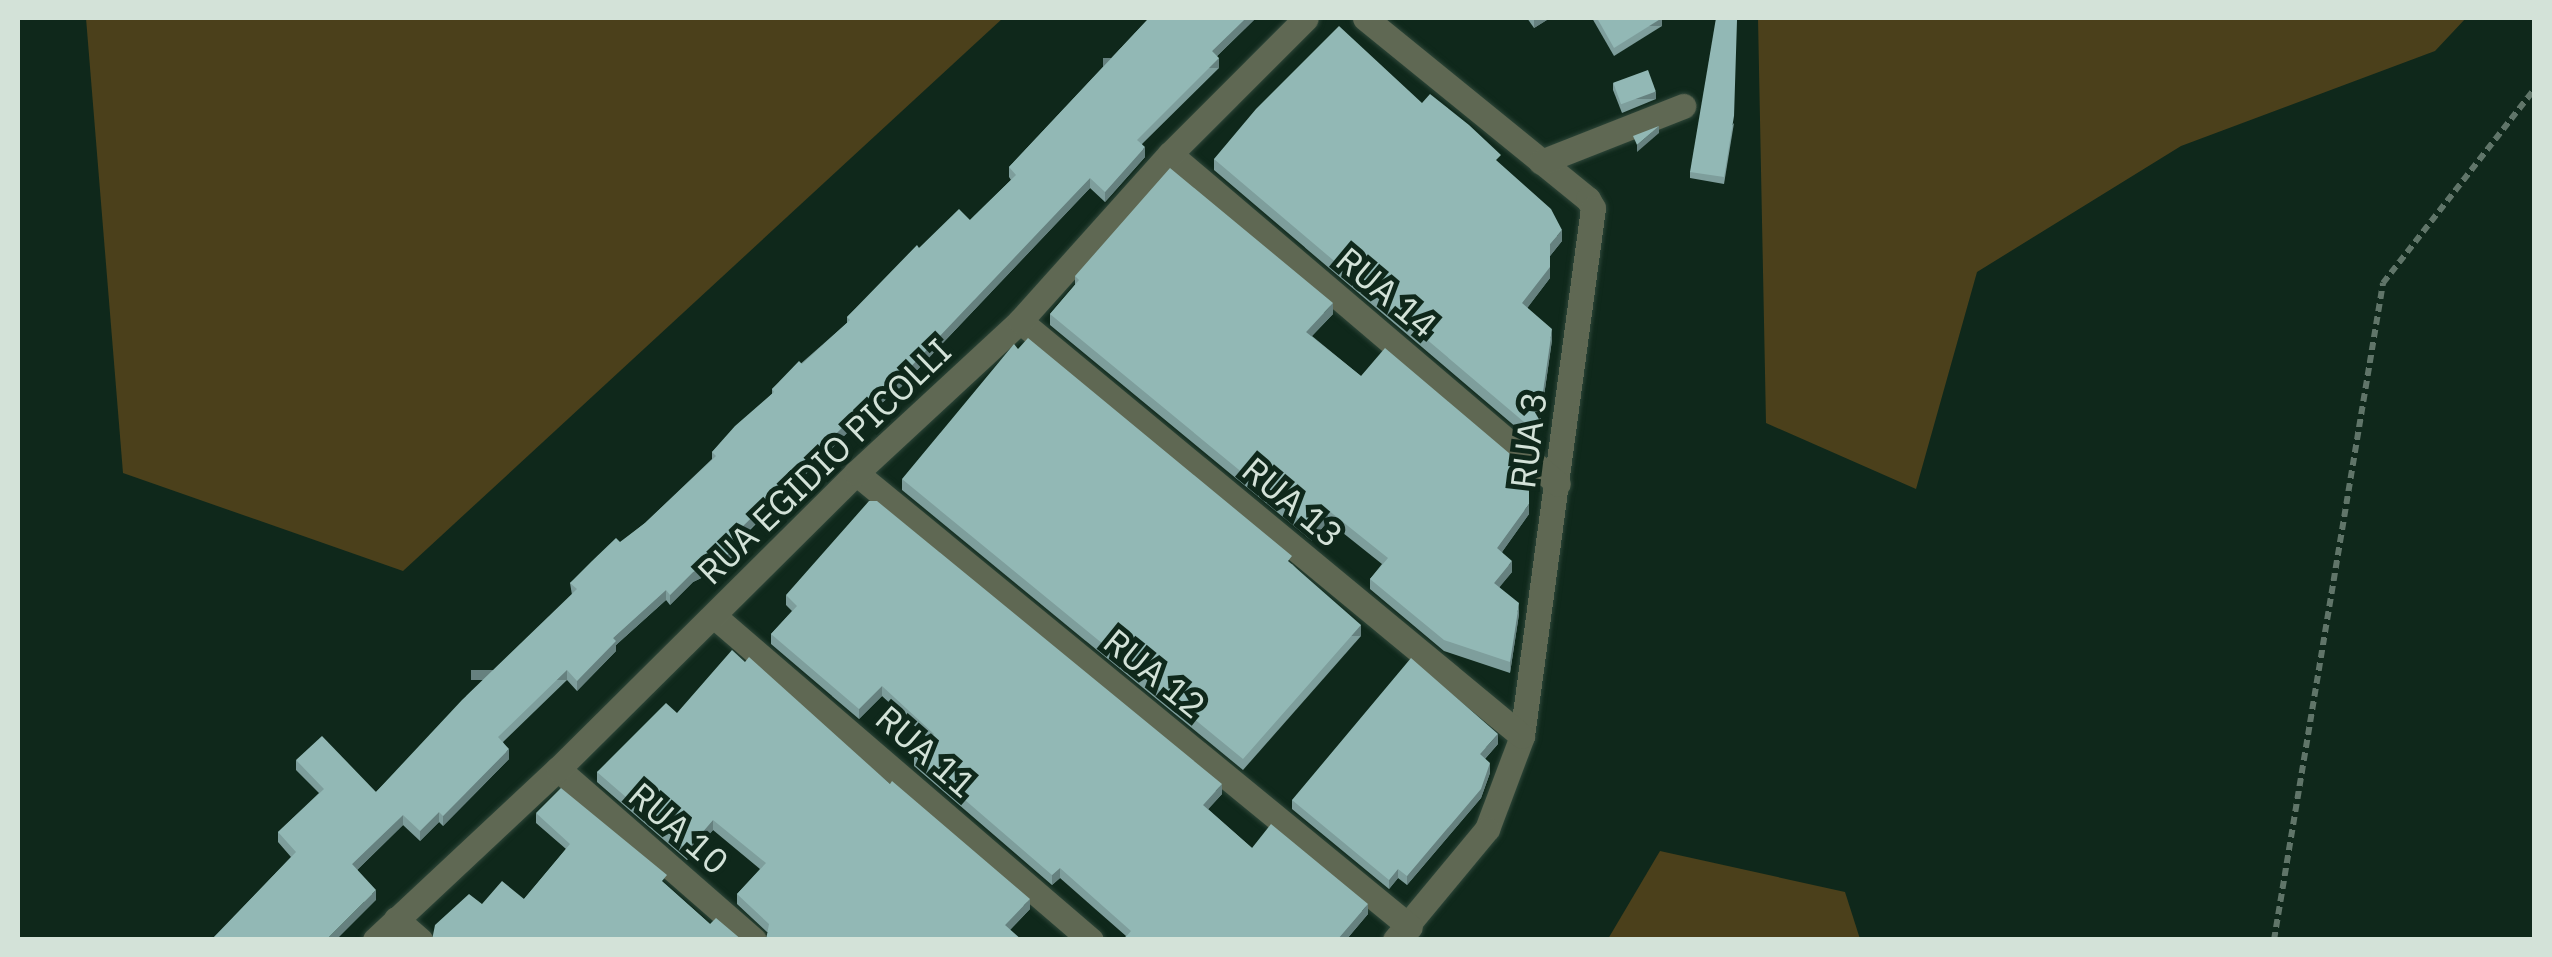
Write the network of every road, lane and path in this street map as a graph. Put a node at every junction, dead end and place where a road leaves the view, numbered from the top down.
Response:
1 (1306, 18) edge
2 (1365, 18) edge
3 (2534, 90) edge
4 (1683, 106) dead end
5 (1170, 154) junction
6 (1540, 162) junction
7 (1020, 322) junction
8 (856, 473) junction
9 (1558, 484) junction
10 (714, 616) junction
11 (1522, 736) junction
12 (558, 769) junction
13 (396, 919) junction
14 (1403, 933) edge
15 (375, 940) edge
16 (420, 940) edge
17 (754, 940) edge
18 (1091, 940) edge
19 (2274, 940) edge

1 - 5 street, RUA EGIDIO PICOLLI
2 - 6 street, RUA 3
3 - 19 path
4 - 6 street
5 - 7 street, RUA EGIDIO PICOLLI
5 - 9 street, RUA 14
6 - 9 street, RUA 3
7 - 8 street, RUA EGIDIO PICOLLI
7 - 11 street, RUA 13
8 - 10 street, RUA EGIDIO PICOLLI
8 - 14 street, RUA 12
9 - 11 street, RUA 3
10 - 12 street, RUA EGIDIO PICOLLI
10 - 18 street, RUA 11
11 - 14 street, RUA 3
12 - 13 street, RUA EGIDIO PICOLLI
12 - 17 street, RUA 10
13 - 15 street, RUA EGIDIO PICOLLI
13 - 16 street

